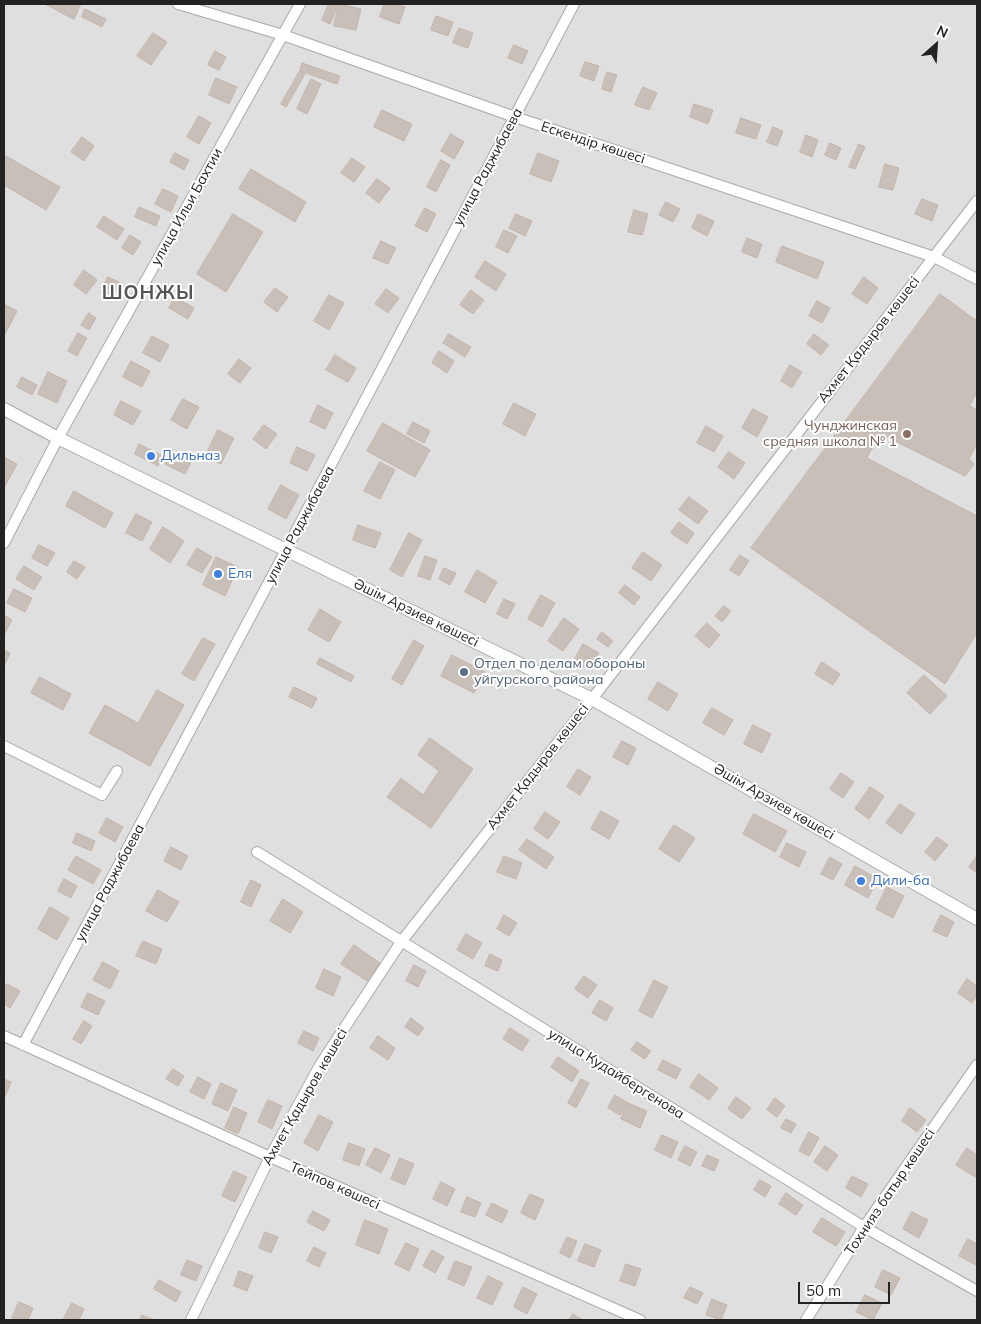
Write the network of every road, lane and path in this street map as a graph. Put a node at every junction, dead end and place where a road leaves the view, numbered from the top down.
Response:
1 (178, 4) edge
2 (300, 4) edge
3 (574, 4) edge
4 (283, 35) junction
5 (515, 117) junction
6 (977, 201) edge
7 (934, 257) junction
8 (977, 279) edge
9 (4, 409) edge
10 (58, 438) junction
11 (4, 543) edge
12 (286, 550) junction
13 (592, 699) junction
14 (4, 746) edge
15 (117, 771) dead end
16 (258, 852) dead end
17 (977, 919) edge
18 (401, 942) junction
19 (4, 1036) edge
20 (23, 1045) junction
21 (977, 1065) edge
22 (270, 1157) junction
23 (864, 1227) junction
24 (977, 1291) edge
25 (635, 1319) edge
26 (191, 1320) edge
27 (806, 1320) edge

1 - 4 street, Ескендір көшесі
2 - 4 street, улица Ильи Бахтии
3 - 5 street, улица Раджибаева
4 - 5 street, Ескендір көшесі
4 - 10 street, улица Ильи Бахтии
5 - 7 street, Ескендір көшесі
5 - 12 street, улица Раджибаева
6 - 7 street, Ахмет Қадыров көшесі
7 - 8 street, Ескендір көшесі
7 - 13 street, Ахмет Қадыров көшесі
9 - 10 street, Әшім Арзиев көшесі
10 - 11 street, улица Ильи Бахтии
10 - 12 street, Әшім Арзиев көшесі
12 - 13 street, Әшім Арзиев көшесі
12 - 20 street, улица Раджибаева
13 - 17 street, Әшім Арзиев көшесі
13 - 18 street, Ахмет Қадыров көшесі
14 - 15 street
16 - 18 street, улица Кудайбергенова
18 - 22 street, Ахмет Қадыров көшесі
18 - 23 street, улица Кудайбергенова
19 - 20 street, Тейпов көшесі
20 - 22 street, Тейпов көшесі
21 - 23 street, Тохнияз батыр көшесі
22 - 25 street, Тейпов көшесі
22 - 26 street, Ахмет Қадыров көшесі
23 - 24 street, улица Кудайбергенова
23 - 27 street, Тохнияз батыр көшесі

